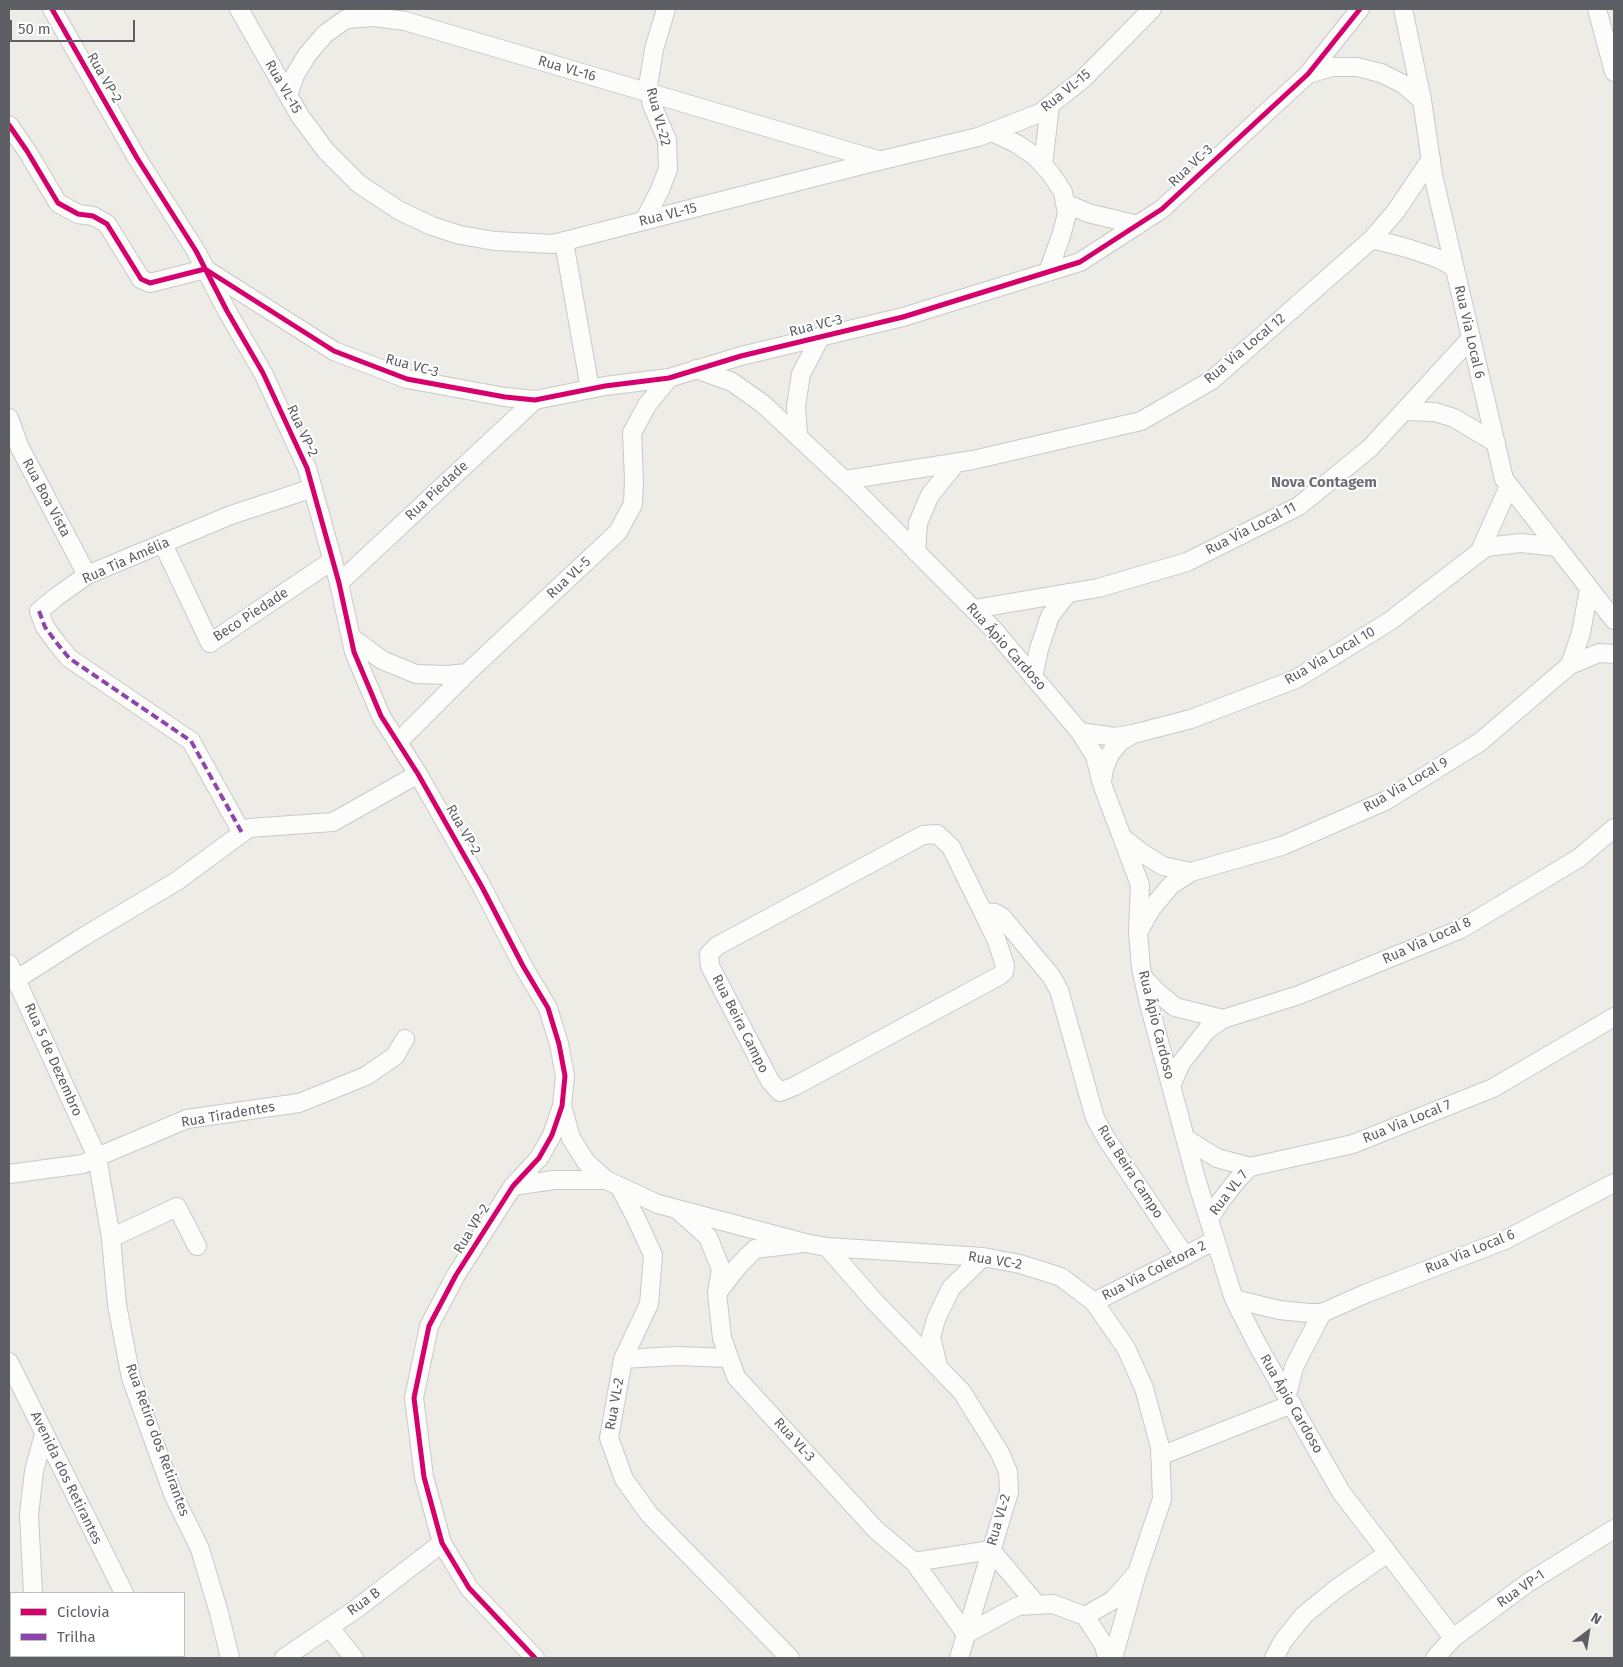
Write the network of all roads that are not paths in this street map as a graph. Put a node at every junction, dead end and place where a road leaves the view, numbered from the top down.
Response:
1 (52, 9) edge
2 (239, 9) edge
3 (666, 9) edge
4 (1152, 9) edge
5 (1360, 9) edge
6 (1403, 9) edge
7 (1597, 9) edge
8 (1614, 72) edge
9 (1308, 74) junction
10 (650, 93) junction
11 (288, 94) junction
12 (1422, 100) junction
13 (1050, 105) junction
14 (9, 125) edge
15 (992, 132) junction
16 (1431, 159) junction
17 (879, 161) junction
18 (1043, 165) junction
19 (1065, 203) junction
20 (644, 221) junction
21 (1138, 224) junction
22 (1372, 239) junction
23 (564, 242) junction
24 (1454, 267) junction
25 (205, 269) junction
26 (1048, 272) junction
27 (821, 336) junction
28 (1471, 338) junction
29 (696, 370) junction
30 (669, 378) junction
31 (590, 389) junction
32 (534, 400) junction
33 (1404, 411) junction
34 (9, 418) edge
35 (798, 436) junction
36 (1496, 443) junction
37 (14, 450) edge
38 (956, 463) junction
39 (845, 480) junction
40 (1509, 486) junction
41 (313, 488) junction
42 (163, 544) junction
43 (1557, 547) junction
44 (1480, 551) junction
45 (916, 552) junction
46 (333, 560) junction
47 (88, 575) junction
48 (339, 583) junction
49 (1590, 589) junction
50 (1068, 593) junction
51 (974, 610) junction
52 (1614, 620) edge
53 (351, 637) junction
54 (1614, 654) edge
55 (1570, 665) junction
56 (467, 673) junction
57 (1034, 677) junction
58 (1080, 732) junction
59 (1133, 734) junction
60 (398, 742) junction
61 (418, 774) junction
62 (1102, 784) junction
63 (1614, 828) edge
64 (242, 833) junction
65 (1122, 836) junction
66 (1191, 872) junction
67 (983, 912) junction
68 (1138, 932) junction
69 (13, 972) edge
70 (1143, 977) junction
71 (1614, 1017) edge
72 (1223, 1019) junction
73 (405, 1039) dead end
74 (1171, 1086) junction
75 (562, 1106) junction
76 (1186, 1139) junction
77 (97, 1157) junction
78 (1250, 1166) junction
79 (9, 1174) edge
80 (612, 1183) junction
81 (1614, 1183) edge
82 (513, 1186) junction
83 (676, 1208) junction
84 (1209, 1219) junction
85 (111, 1238) junction
86 (1215, 1240) junction
87 (805, 1243) junction
88 (197, 1246) dead end
89 (827, 1247) junction
90 (1185, 1256) junction
91 (983, 1257) junction
92 (717, 1293) junction
93 (1234, 1299) junction
94 (1094, 1302) junction
95 (1322, 1312) junction
96 (729, 1358) junction
97 (624, 1360) junction
98 (9, 1362) edge
99 (939, 1369) junction
100 (1290, 1400) junction
101 (44, 1434) junction
102 (1160, 1456) junction
103 (1614, 1529) edge
104 (442, 1543) junction
105 (991, 1550) junction
106 (1388, 1553) junction
107 (914, 1562) junction
108 (1137, 1573) junction
109 (33, 1592) edge
110 (123, 1592) edge
111 (1037, 1605) junction
112 (1084, 1616) junction
113 (329, 1627) junction
114 (966, 1634) junction
115 (1453, 1638) junction
116 (230, 1658) edge
117 (284, 1658) edge
118 (354, 1658) edge
119 (535, 1658) edge
120 (790, 1658) edge
121 (959, 1658) edge
122 (1106, 1658) edge
123 (1113, 1658) edge
124 (1274, 1658) edge
125 (1435, 1658) edge

1 - 25 street, Rua VP-2
2 - 11 street, Rua VL-15
3 - 10 street, Rua VL-22
4 - 13 street, Rua VL-15
5 - 9 street, Rua VC-3
6 - 12 street, Rua Via Local 6
7 - 8 street
9 - 12 street
9 - 21 street, Rua VC-3
10 - 11 street, Rua VL-16
10 - 17 street, Rua VL-16
10 - 20 street, Rua VL-22
11 - 23 street, Rua VL-15
12 - 16 street, Rua Via Local 6
13 - 15 street, Rua VL-15
13 - 18 street
14 - 25 street
15 - 17 street, Rua VL-15
15 - 18 street
16 - 22 street, Rua Via Local 12
16 - 24 street, Rua Via Local 6
17 - 20 street, Rua VL-15
18 - 19 street
19 - 21 street
19 - 26 street
20 - 23 street, Rua VL-15
21 - 26 street, Rua VC-3
22 - 24 street
22 - 38 street, Rua Via Local 12
23 - 31 street
24 - 28 street, Rua Via Local 6
25 - 32 street, Rua VC-3
25 - 41 street, Rua VP-2
26 - 27 street, Rua VC-3
27 - 29 street, Rua VC-3
27 - 35 street
28 - 33 street, Rua Via Local 11
28 - 36 street, Rua Via Local 6
29 - 30 street, Rua VC-3
29 - 35 street, Rua Ápio Cardoso
30 - 31 street, Rua VC-3
30 - 56 street, Rua VL-5
31 - 32 street, Rua VC-3
32 - 48 street, Rua Piedade
33 - 36 street
33 - 50 street, Rua Via Local 11
34 - 37 street, Rua Boa Vista
35 - 39 street, Rua Ápio Cardoso
36 - 40 street, Rua Via Local 6
37 - 47 street, Rua Boa Vista
38 - 39 street, Rua Via Local 12
38 - 45 street
39 - 45 street, Rua Ápio Cardoso
40 - 43 street, Rua Via Local 6
40 - 44 street, Rua Via Local 10
41 - 42 street, Rua Tia Amélia
41 - 46 street, Rua VP-2
42 - 46 street, Beco Piedade
42 - 47 street, Rua Tia Amélia
43 - 44 street, Rua Via Local 10
43 - 49 street, Rua Via Local 6
44 - 59 street, Rua Via Local 10
45 - 51 street, Rua Ápio Cardoso
46 - 48 street, Rua VP-2
47 - 64 street, Rua Tia Amélia
48 - 53 street, Rua VP-2
49 - 52 street, Rua Via Local 6
49 - 55 street
50 - 51 street, Rua Via Local 11
50 - 57 street
51 - 57 street, Rua Ápio Cardoso
53 - 56 street
53 - 60 street, Rua VP-2
54 - 55 street, Rua Via Local 9
55 - 66 street, Rua Via Local 9
56 - 60 street, Rua VL-5
57 - 58 street, Rua Ápio Cardoso
58 - 59 street, Rua Via Local 10
58 - 62 street, Rua Ápio Cardoso
59 - 62 street, Rua Via Local 10
60 - 61 street, Rua VP-2
61 - 64 street
61 - 75 street, Rua VP-2
62 - 65 street, Rua Ápio Cardoso
63 - 72 street, Rua Via Local 8
64 - 69 street
65 - 66 street, Rua Via Local 9
65 - 68 street, Rua Ápio Cardoso
66 - 68 street, Rua Via Local 9
67 - 67 street, Rua Beira Campo
67 - 90 street, Rua Beira Campo
68 - 70 street, Rua Ápio Cardoso
69 - 77 street, Rua 5 de Dezembro
70 - 72 street
70 - 74 street, Rua Ápio Cardoso
71 - 78 street, Rua Via Local 7
72 - 74 street, Rua Via Local 8
73 - 77 street, Rua Tiradentes
74 - 76 street, Rua Ápio Cardoso
75 - 80 street, Rua VC-2
75 - 82 street, Rua VP-2
76 - 78 street, Rua Via Local 7
76 - 84 street, Rua Ápio Cardoso
77 - 79 street, Rua Tiradentes
77 - 85 street, Rua Retiro dos Retirantes
78 - 84 street, Rua VL 7
80 - 82 street
80 - 83 street, Rua VC-2
80 - 97 street, Rua VL-2
81 - 95 street, Rua Via Local 6
82 - 104 street, Rua VP-2
83 - 87 street, Rua VC-2
83 - 92 street, Rua VL-3
84 - 86 street, Rua Ápio Cardoso
85 - 88 street
85 - 116 street, Rua Retiro dos Retirantes
86 - 90 street, Rua Via Coletora 2
86 - 93 street, Rua Ápio Cardoso
87 - 89 street, Rua VC-2
87 - 92 street
89 - 91 street, Rua VC-2
89 - 99 street, Rua VL-2
90 - 94 street, Rua Via Coletora 2
91 - 94 street, Rua VC-2
91 - 99 street, Rua VL-2
92 - 96 street, Rua VL-3
93 - 95 street, Rua Via Local 6
93 - 100 street, Rua Ápio Cardoso
94 - 102 street, Rua VC-2
95 - 100 street
96 - 97 street
96 - 107 street, Rua VL-3
97 - 120 street, Rua VL-2
98 - 101 street, Avenida dos Retirantes
99 - 105 street, Rua VL-2
100 - 102 street
100 - 106 street, Rua Ápio Cardoso
101 - 109 street
101 - 110 street, Avenida dos Retirantes
102 - 108 street, Rua VC-2
103 - 115 street, Rua VP-1
104 - 113 street, Rua B
104 - 119 street, Rua VP-2
105 - 107 street
105 - 111 street
105 - 114 street, Rua VL-2
106 - 115 street, Rua Ápio Cardoso
106 - 124 street
107 - 114 street, Rua VL-3
108 - 112 street
108 - 123 street, Rua VC-2
111 - 112 street
111 - 114 street
112 - 122 street
113 - 117 street, Rua B
113 - 118 street
114 - 121 street, Rua VL-2
115 - 125 street, Rua VP-1

